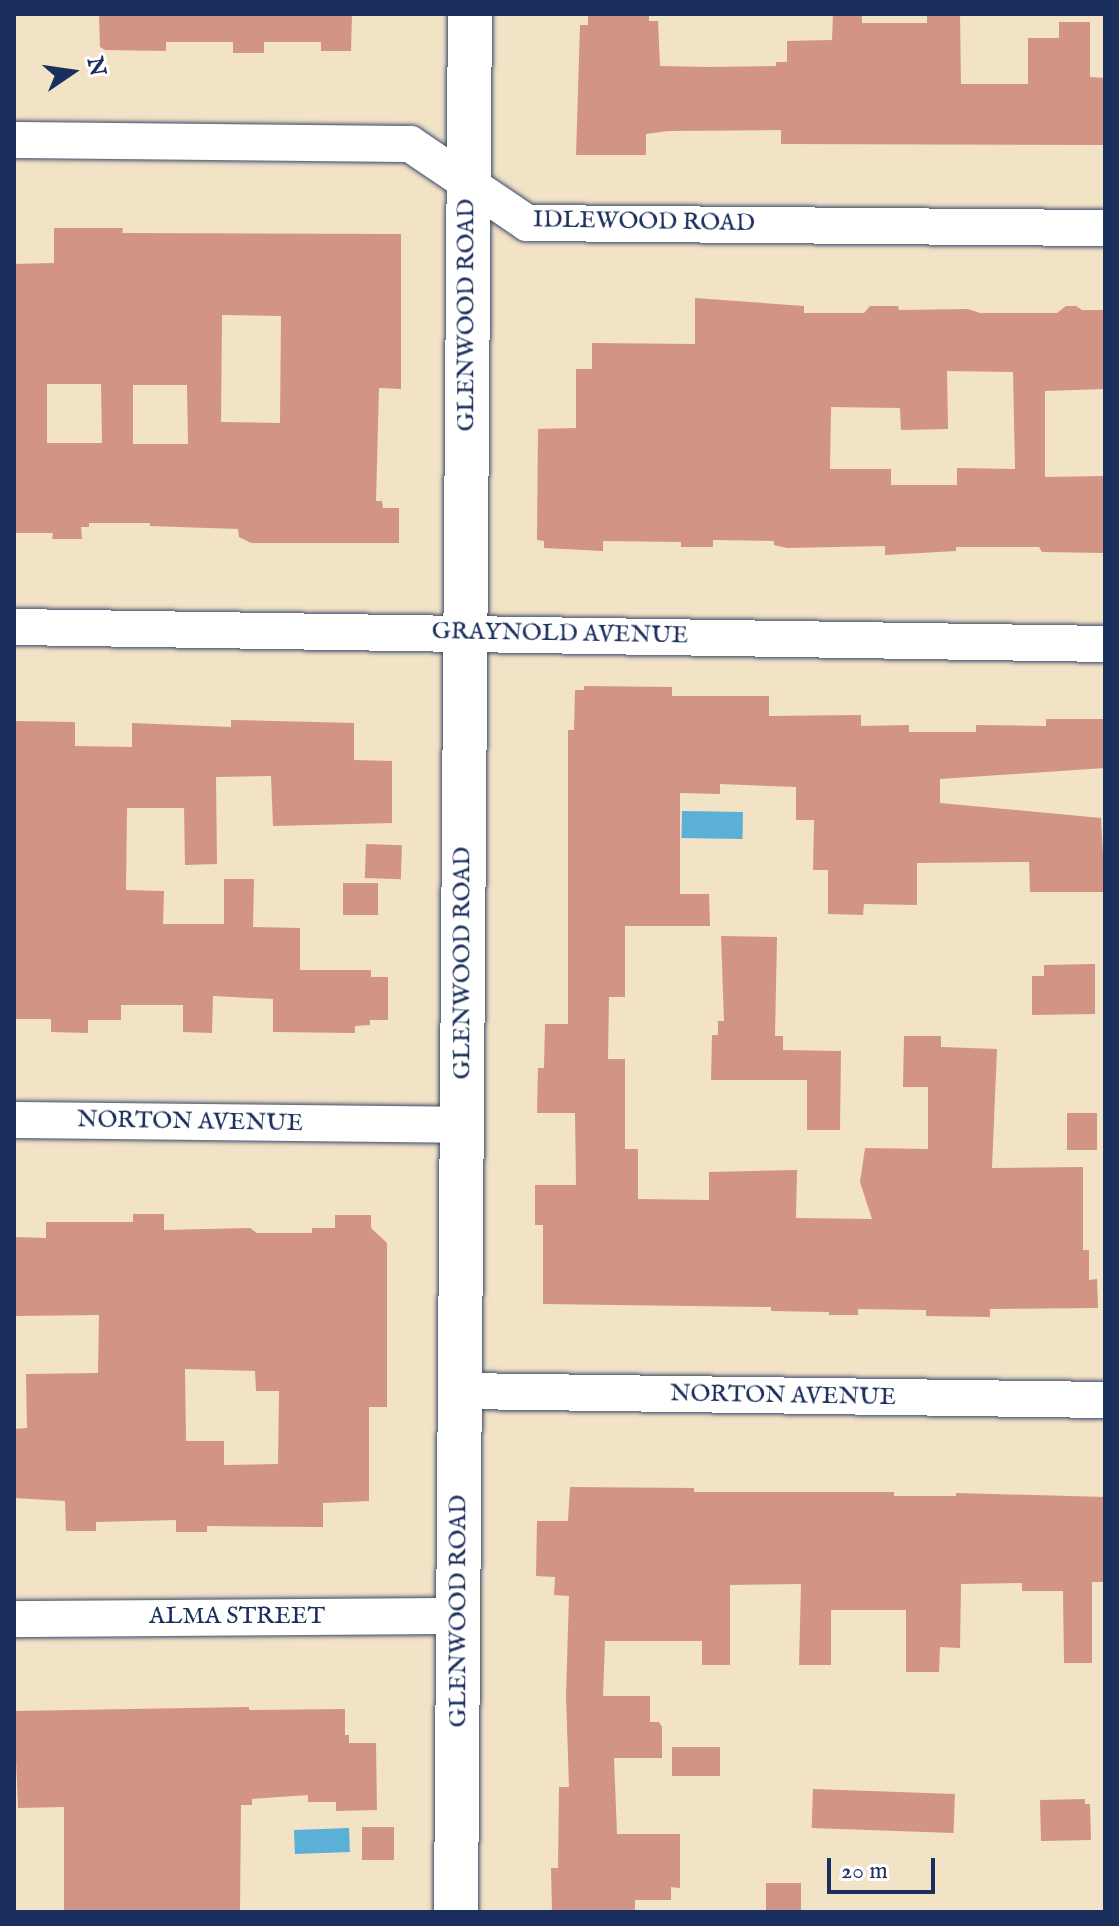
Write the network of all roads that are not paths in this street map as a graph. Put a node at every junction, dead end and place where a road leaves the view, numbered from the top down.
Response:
1 (470, 14) edge
2 (14, 140) edge
3 (468, 184) junction
4 (1105, 228) edge
5 (14, 627) edge
6 (464, 631) junction
7 (1105, 644) edge
8 (14, 1120) edge
9 (462, 1125) junction
10 (461, 1391) junction
11 (1105, 1400) edge
12 (459, 1616) junction
13 (14, 1619) edge
14 (456, 1912) edge

1 - 3 street, GLENWOOD ROAD
2 - 3 street, IDLEWOOD ROAD
3 - 4 street, IDLEWOOD ROAD
3 - 6 street, GLENWOOD ROAD
5 - 6 street, GRAYNOLD AVENUE
6 - 7 street, GRAYNOLD AVENUE
6 - 9 street, GLENWOOD ROAD
8 - 9 street, NORTON AVENUE
9 - 10 street, GLENWOOD ROAD
10 - 11 street, NORTON AVENUE
10 - 12 street, GLENWOOD ROAD
12 - 13 street, ALMA STREET
12 - 14 street, GLENWOOD ROAD

